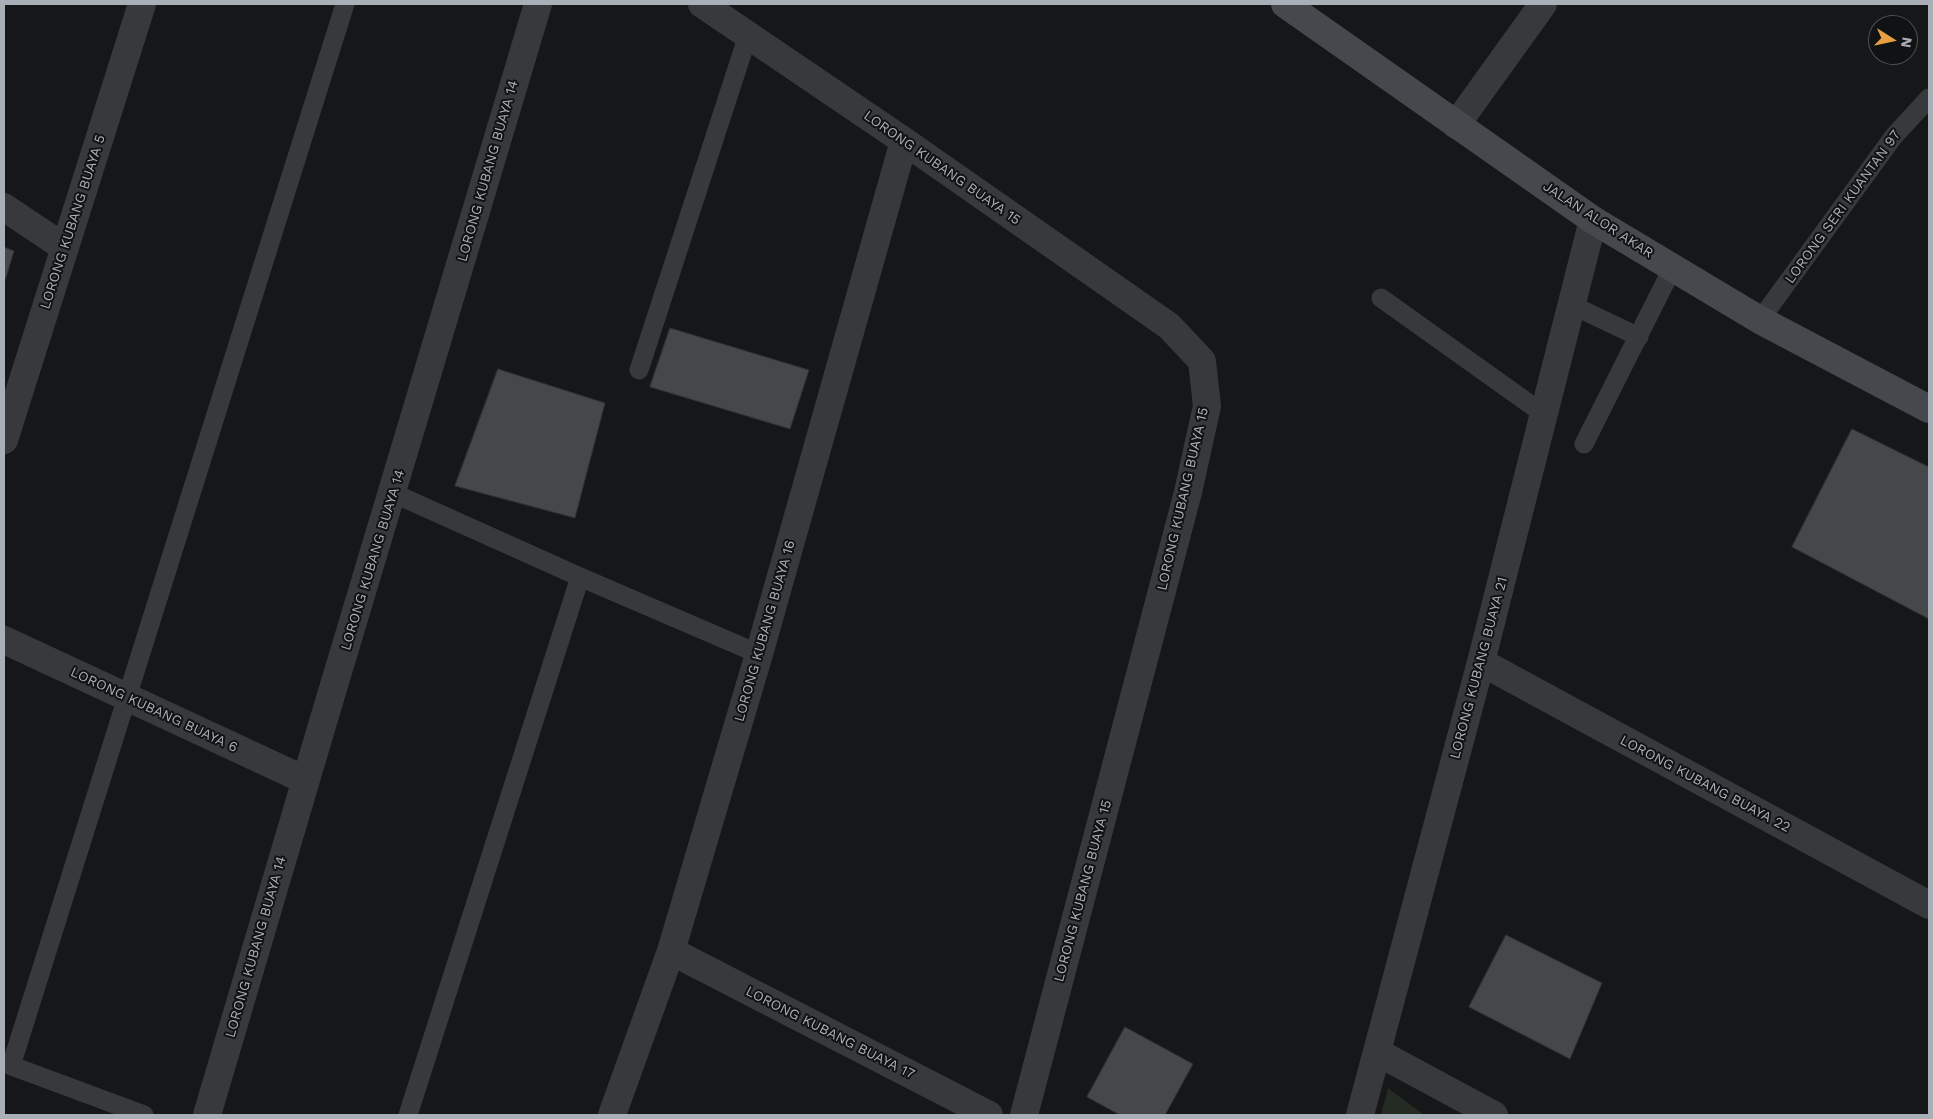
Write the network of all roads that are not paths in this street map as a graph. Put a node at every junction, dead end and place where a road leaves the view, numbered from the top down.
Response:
1 (142, 4) edge
2 (345, 4) edge
3 (538, 4) edge
4 (702, 4) edge
5 (1284, 4) edge
6 (1543, 4) edge
7 (748, 35) junction
8 (1929, 98) edge
9 (1456, 125) junction
10 (904, 141) junction
11 (4, 207) edge
12 (1593, 220) junction
13 (65, 248) junction
14 (1673, 267) junction
15 (1380, 298) dead end
16 (1572, 305) junction
17 (1760, 320) junction
18 (1638, 337) junction
19 (639, 370) dead end
20 (1929, 409) edge
21 (1545, 415) junction
22 (4, 440) edge
23 (1584, 444) dead end
24 (393, 493) junction
25 (580, 577) junction
26 (4, 640) edge
27 (759, 654) junction
28 (1481, 662) junction
29 (127, 697) junction
30 (305, 780) junction
31 (1929, 905) edge
32 (671, 951) junction
33 (1377, 1052) junction
34 (8, 1064) edge
35 (144, 1115) edge
36 (207, 1115) edge
37 (408, 1115) edge
38 (612, 1115) edge
39 (989, 1115) edge
40 (1024, 1115) edge
41 (1360, 1115) edge
42 (1494, 1115) edge

1 - 13 street, LORONG KUBANG BUAYA 5
2 - 29 lane
3 - 24 street, LORONG KUBANG BUAYA 14
4 - 7 street, LORONG KUBANG BUAYA 15
5 - 9 main road, JALAN ALOR AKAR
6 - 9 street
7 - 10 street, LORONG KUBANG BUAYA 15
7 - 19 lane
8 - 17 lane, LORONG SERI KUANTAN 97
9 - 12 main road, JALAN ALOR AKAR
10 - 27 street, LORONG KUBANG BUAYA 16
10 - 40 street, LORONG KUBANG BUAYA 15
11 - 13 street
12 - 14 main road, JALAN ALOR AKAR
12 - 16 street, LORONG KUBANG BUAYA 21
13 - 22 street, LORONG KUBANG BUAYA 5
14 - 17 main road, JALAN ALOR AKAR
14 - 18 lane
15 - 21 lane
16 - 18 lane
16 - 21 street, LORONG KUBANG BUAYA 21
17 - 20 main road, JALAN ALOR AKAR
18 - 23 lane
21 - 28 street, LORONG KUBANG BUAYA 21
24 - 25 lane
24 - 30 street, LORONG KUBANG BUAYA 14
25 - 27 lane
25 - 37 lane
26 - 29 street, LORONG KUBANG BUAYA 6
27 - 32 street, LORONG KUBANG BUAYA 16
28 - 31 street, LORONG KUBANG BUAYA 22
28 - 33 street, LORONG KUBANG BUAYA 21
29 - 30 street, LORONG KUBANG BUAYA 6
29 - 34 lane
30 - 36 street, LORONG KUBANG BUAYA 14
32 - 38 street, LORONG KUBANG BUAYA 16
32 - 39 street, LORONG KUBANG BUAYA 17
33 - 41 street, LORONG KUBANG BUAYA 21
33 - 42 street
34 - 35 lane

